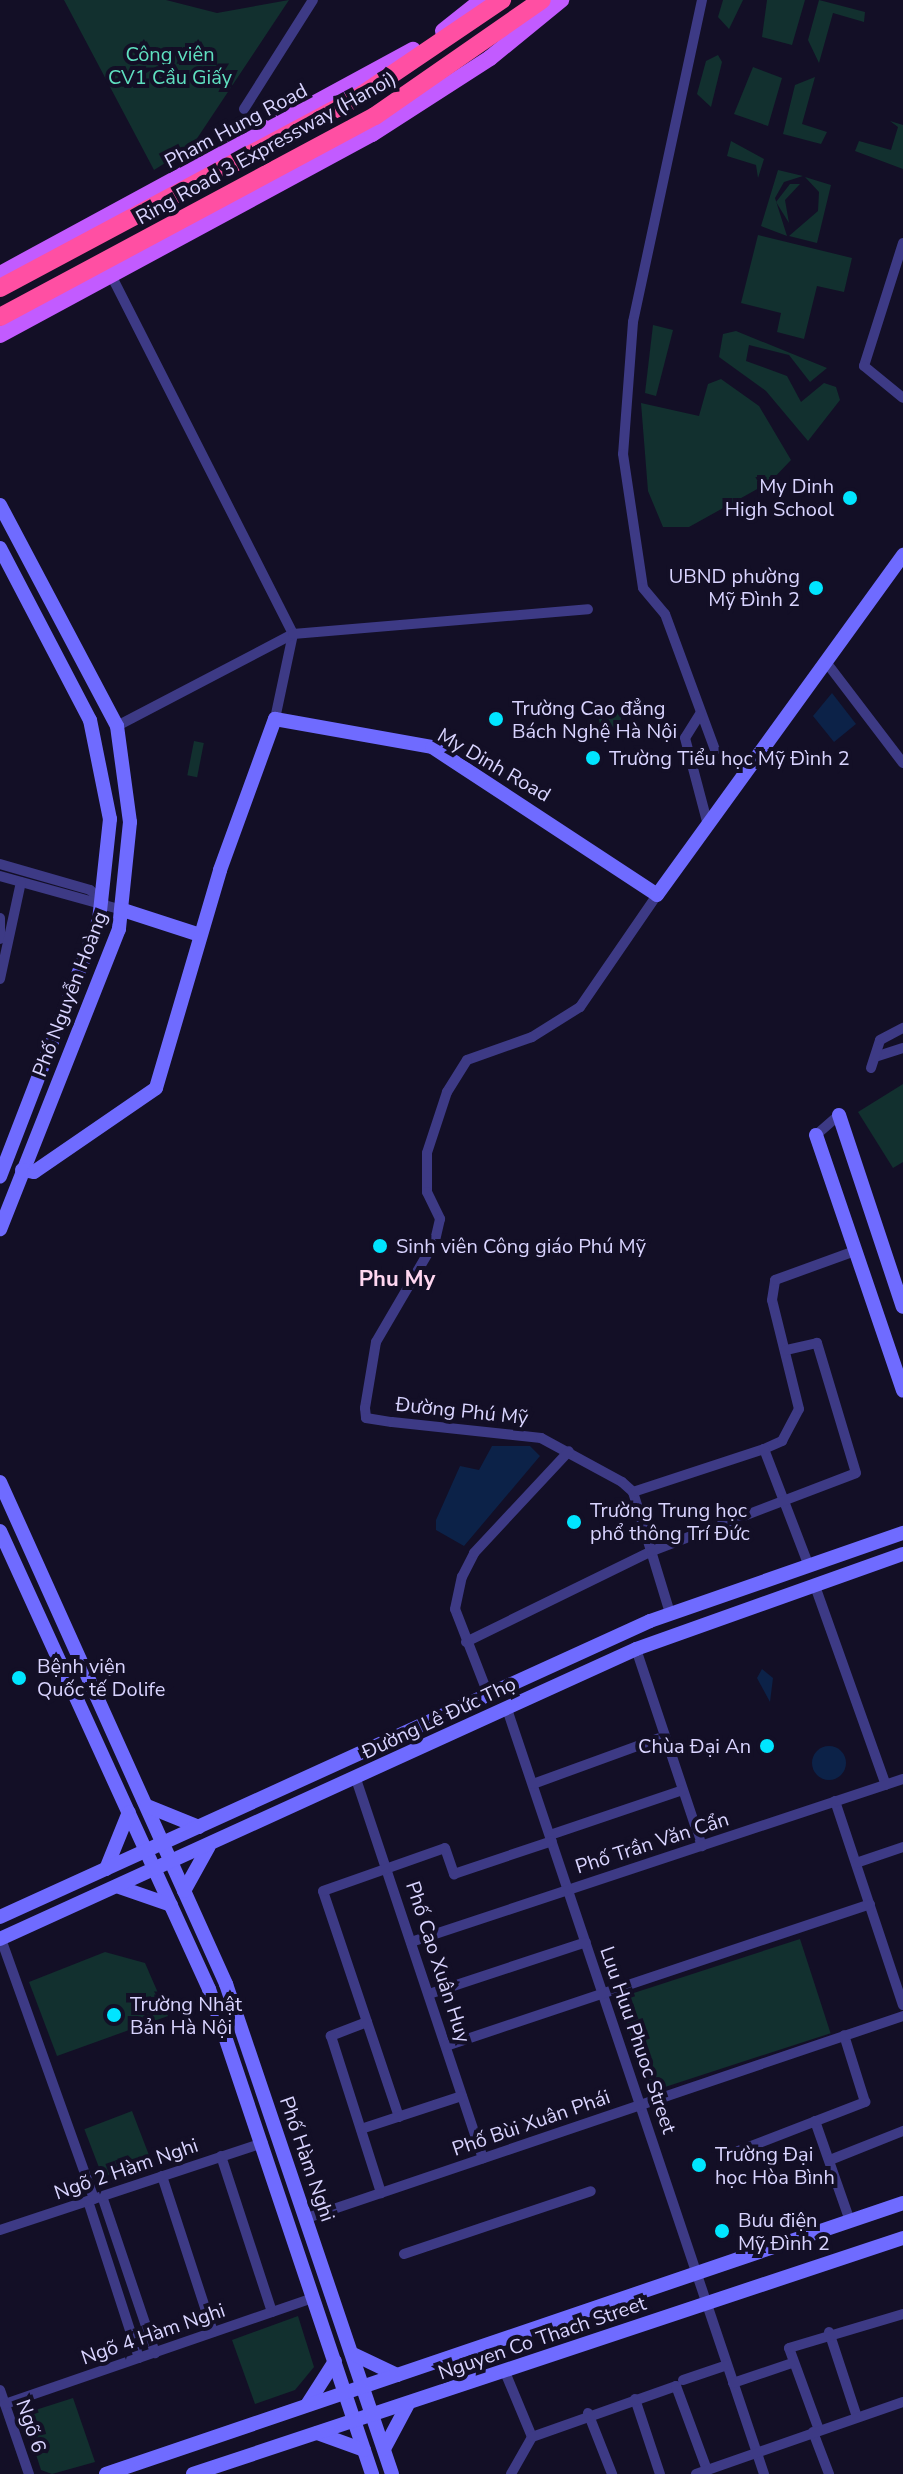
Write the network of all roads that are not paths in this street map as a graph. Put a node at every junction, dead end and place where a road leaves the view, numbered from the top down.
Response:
1 (313, 0) edge
2 (482, 0) edge
3 (502, 0) edge
4 (542, 0) edge
5 (561, 0) edge
6 (702, 0) edge
7 (394, 62) junction
8 (421, 104) junction
9 (244, 109) dead end
10 (903, 243) edge
11 (110, 273) junction
12 (0, 274) edge
13 (0, 288) edge
14 (0, 317) edge
15 (0, 335) edge
16 (903, 398) edge
17 (0, 505) edge
18 (0, 548) edge
19 (903, 555) edge
20 (588, 609) dead end
21 (293, 634) junction
22 (826, 662) junction
23 (700, 714) junction
24 (275, 719) junction
25 (117, 726) junction
26 (715, 750) dead end
27 (903, 763) edge
28 (707, 821) junction
29 (0, 864) edge
30 (0, 876) edge
31 (21, 882) junction
32 (657, 895) junction
33 (104, 902) junction
34 (123, 910) junction
35 (0, 918) edge
36 (200, 935) junction
37 (0, 939) edge
38 (0, 979) edge
39 (903, 1028) edge
40 (903, 1048) edge
41 (878, 1056) junction
42 (871, 1068) dead end
43 (839, 1115) joint
44 (816, 1135) joint
45 (22, 1170) junction
46 (0, 1177) edge
47 (0, 1229) edge
48 (855, 1251) junction
49 (903, 1307) edge
50 (786, 1350) junction
51 (903, 1391) edge
52 (764, 1449) junction
53 (569, 1451) junction
54 (0, 1482) edge
55 (633, 1492) junction
56 (787, 1497) junction
57 (1, 1534) edge
58 (898, 1535) edge
59 (652, 1551) junction
60 (901, 1555) edge
61 (809, 1566) junction
62 (815, 1586) junction
63 (670, 1613) junction
64 (60, 1618) junction
65 (42, 1626) junction
66 (466, 1642) junction
67 (636, 1649) junction
68 (488, 1694) junction
69 (507, 1709) junction
70 (665, 1736) junction
71 (356, 1779) junction
72 (903, 1779) edge
73 (533, 1784) junction
74 (886, 1785) junction
75 (683, 1790) junction
76 (835, 1801) junction
77 (147, 1806) junction
78 (129, 1812) junction
79 (199, 1827) junction
80 (551, 1838) junction
81 (163, 1843) junction
82 (209, 1845) junction
83 (702, 1846) junction
84 (903, 1847) edge
85 (146, 1851) junction
86 (170, 1863) junction
87 (856, 1863) junction
88 (387, 1867) junction
89 (106, 1869) junction
90 (154, 1870) junction
91 (119, 1887) junction
92 (569, 1890) junction
93 (184, 1891) junction
94 (870, 1904) junction
95 (171, 1905) junction
96 (0, 1917) edge
97 (0, 1939) edge
98 (411, 1942) junction
99 (586, 1942) junction
100 (603, 1993) junction
101 (429, 1994) junction
102 (903, 2005) edge
103 (903, 2016) edge
104 (367, 2022) junction
105 (844, 2035) junction
106 (446, 2046) junction
107 (253, 2065) junction
108 (238, 2071) junction
109 (462, 2096) junction
110 (641, 2105) junction
111 (399, 2117) junction
112 (815, 2121) junction
113 (361, 2129) junction
114 (903, 2131) edge
115 (263, 2143) junction
116 (733, 2153) dead end
117 (221, 2156) junction
118 (483, 2158) junction
119 (830, 2160) junction
120 (162, 2176) junction
121 (591, 2191) dead end
122 (381, 2193) junction
123 (95, 2199) junction
124 (903, 2203) edge
125 (307, 2218) junction
126 (850, 2221) junction
127 (0, 2230) edge
128 (903, 2238) edge
129 (404, 2254) dead end
130 (698, 2273) junction
131 (313, 2298) junction
132 (708, 2304) junction
133 (272, 2312) junction
134 (903, 2314) edge
135 (213, 2332) junction
136 (829, 2332) junction
137 (155, 2353) junction
138 (353, 2354) junction
139 (139, 2358) junction
140 (335, 2361) junction
141 (792, 2363) junction
142 (727, 2365) junction
143 (505, 2372) junction
144 (397, 2375) junction
145 (680, 2383) junction
146 (733, 2383) junction
147 (363, 2386) junction
148 (0, 2390) edge
149 (345, 2392) junction
150 (635, 2399) junction
151 (903, 2402) edge
152 (5, 2404) junction
153 (409, 2404) junction
154 (307, 2405) junction
155 (588, 2413) junction
156 (373, 2416) junction
157 (857, 2417) junction
158 (355, 2422) junction
159 (816, 2431) junction
160 (317, 2433) junction
161 (532, 2437) junction
162 (384, 2449) junction
163 (364, 2450) junction
164 (757, 2452) junction
165 (707, 2470) junction
166 (514, 2473) edge
167 (29, 2474) edge
168 (106, 2474) edge
169 (193, 2474) edge
170 (372, 2474) edge
171 (392, 2474) edge
172 (612, 2474) edge
173 (660, 2474) edge
174 (696, 2474) edge
175 (764, 2474) edge
176 (829, 2474) edge

1 - 9 street
2 - 7 main road, Pham Hung Road
3 - 13 highway, Ring Road 3 Expressway (Hanoi), bridge
4 - 14 highway, Ring Road 3 Expressway (Hanoi), bridge
5 - 8 main road
6 - 23 street
7 - 8 main road
7 - 12 main road, Pham Hung Road
8 - 11 main road
10 - 16 street
11 - 15 main road
11 - 21 street
17 - 25 main road, Phố Nguyễn Hoàng
18 - 33 main road, Phố Nguyễn Hoàng
19 - 22 main road
20 - 21 street
21 - 24 street
21 - 25 street
22 - 27 street
22 - 28 main road
23 - 26 street
23 - 28 street
24 - 32 main road, My Dinh Road
24 - 36 main road
25 - 34 main road, Phố Nguyễn Hoàng
28 - 32 main road
29 - 33 street
30 - 31 street
31 - 33 street
31 - 38 street
32 - 53 street, Đường Phú Mỹ
33 - 34 street
33 - 46 main road, Phố Nguyễn Hoàng
34 - 36 main road
34 - 45 main road, Phố Nguyễn Hoàng
35 - 37 street
36 - 45 main road
39 - 41 street
40 - 41 street
41 - 42 street
43 - 44 street
43 - 49 main road
44 - 48 main road
45 - 47 main road, Phố Nguyễn Hoàng
48 - 50 street
48 - 51 main road
50 - 52 street
50 - 56 street
52 - 55 street
52 - 56 street
53 - 55 street, Đường Phú Mỹ
53 - 66 street
54 - 64 main road
55 - 59 street
56 - 59 street
56 - 61 street
57 - 65 main road
58 - 60 main road
58 - 61 main road, Đường Lê Đức Thọ
59 - 63 street
59 - 66 street
60 - 62 main road, Đường Lê Đức Thọ
61 - 63 main road, Đường Lê Đức Thọ
62 - 67 main road, Đường Lê Đức Thọ
62 - 74 street
63 - 68 main road, Đường Lê Đức Thọ
64 - 65 main road
64 - 77 main road
65 - 78 main road
66 - 68 street
67 - 69 main road, Đường Lê Đức Thọ
67 - 70 street
68 - 79 main road, Đường Lê Đức Thọ
69 - 71 main road, Đường Lê Đức Thọ
69 - 73 street, Luu Huu Phuoc Street
70 - 73 street
70 - 75 street
71 - 82 main road, Đường Lê Đức Thọ
71 - 88 street, Phố Cao Xuân Huy
72 - 74 street, Phố Trần Văn Cẩn
73 - 80 street, Luu Huu Phuoc Street
74 - 76 street, Phố Trần Văn Cẩn
75 - 80 street
75 - 83 street
76 - 83 street, Phố Trần Văn Cẩn
76 - 87 street
77 - 79 main road
77 - 81 main road
78 - 85 main road
78 - 89 main road
79 - 81 main road, Đường Lê Đức Thọ
80 - 88 street
80 - 92 street, Luu Huu Phuoc Street
81 - 85 main road, Đường Lê Đức Thọ
81 - 86 main road, Phố Hàm Nghi
82 - 86 main road, Đường Lê Đức Thọ
82 - 93 main road
83 - 92 street, Phố Trần Văn Cẩn
84 - 87 street
85 - 89 main road, Đường Lê Đức Thọ
85 - 90 main road, Phố Hàm Nghi
86 - 90 main road, Đường Lê Đức Thọ
86 - 93 main road, Phố Hàm Nghi
87 - 94 street
88 - 98 street, Phố Cao Xuân Huy
88 - 104 street
89 - 96 main road, Đường Lê Đức Thọ
90 - 91 main road, Đường Lê Đức Thọ
90 - 95 main road, Phố Hàm Nghi
91 - 95 main road
91 - 97 main road, Đường Lê Đức Thọ
92 - 98 street, Phố Trần Văn Cẩn
92 - 99 street, Luu Huu Phuoc Street
93 - 107 main road, Phố Hàm Nghi
94 - 100 street
94 - 102 street
95 - 108 main road, Phố Hàm Nghi
97 - 123 street
98 - 101 street, Phố Cao Xuân Huy
99 - 100 street, Luu Huu Phuoc Street
99 - 101 street
100 - 106 street
100 - 110 street, Luu Huu Phuoc Street
101 - 106 street, Phố Cao Xuân Huy
103 - 105 street, Phố Bùi Xuân Phái
104 - 111 street
104 - 113 street
105 - 110 street, Phố Bùi Xuân Phái
105 - 112 street
106 - 109 street, Phố Cao Xuân Huy
107 - 108 main road
107 - 125 main road, Phố Hàm Nghi
108 - 115 main road, Phố Hàm Nghi
109 - 111 street
109 - 118 street, Phố Cao Xuân Huy
110 - 118 street, Phố Bùi Xuân Phái
110 - 130 street, Luu Huu Phuoc Street
111 - 113 street
112 - 116 street
112 - 119 street
113 - 122 street
114 - 119 street
115 - 117 street, Ngõ 2 Hàm Nghi
115 - 131 main road, Phố Hàm Nghi
117 - 120 street, Ngõ 2 Hàm Nghi
117 - 133 street
118 - 122 street, Phố Bùi Xuân Phái
119 - 126 street
120 - 123 street, Ngõ 2 Hàm Nghi
120 - 135 street
121 - 129 street
122 - 125 street, Phố Bùi Xuân Phái
123 - 127 street, Ngõ 2 Hàm Nghi
123 - 137 street
123 - 139 street
124 - 126 main road, Nguyen Co Thach Street
125 - 138 main road, Phố Hàm Nghi
126 - 130 main road, Nguyen Co Thach Street
128 - 132 main road, Nguyen Co Thach Street
130 - 132 street, Luu Huu Phuoc Street
130 - 144 main road, Nguyen Co Thach Street
131 - 133 street, Ngõ 4 Hàm Nghi
131 - 140 main road, Phố Hàm Nghi
132 - 142 street, Luu Huu Phuoc Street
132 - 143 main road, Nguyen Co Thach Street
133 - 135 street, Ngõ 4 Hàm Nghi
134 - 136 street
135 - 137 street, Ngõ 4 Hàm Nghi
136 - 141 street
136 - 157 street
137 - 139 street, Ngõ 4 Hàm Nghi
138 - 144 main road
138 - 147 main road, Phố Hàm Nghi
139 - 152 street, Ngõ 4 Hàm Nghi
140 - 149 main road, Phố Hàm Nghi
140 - 154 main road
141 - 146 street
141 - 159 street
142 - 145 street
142 - 146 street, Luu Huu Phuoc Street
143 - 153 main road, Nguyen Co Thach Street
143 - 161 street
144 - 147 main road, Nguyen Co Thach Street
145 - 150 street
145 - 165 street
146 - 164 street, Luu Huu Phuoc Street
147 - 149 main road, Nguyen Co Thach Street
147 - 156 main road, Phố Hàm Nghi
148 - 152 street, Ngõ 6
149 - 154 main road, Nguyen Co Thach Street
149 - 158 main road, Phố Hàm Nghi
150 - 155 street
150 - 173 street
151 - 157 street
152 - 167 street, Ngõ 6
153 - 156 main road, Nguyen Co Thach Street
153 - 162 main road
154 - 168 main road, Nguyen Co Thach Street
155 - 161 street
155 - 172 street
156 - 158 main road, Nguyen Co Thach Street
156 - 162 main road, Phố Hàm Nghi
157 - 159 street
158 - 160 main road, Nguyen Co Thach Street
158 - 163 main road, Phố Hàm Nghi
159 - 164 street
159 - 176 street
160 - 163 main road
160 - 169 main road, Nguyen Co Thach Street
161 - 166 street
162 - 171 main road, Phố Hàm Nghi
163 - 170 main road, Phố Hàm Nghi
164 - 165 street
164 - 175 street, Luu Huu Phuoc Street
165 - 174 street

